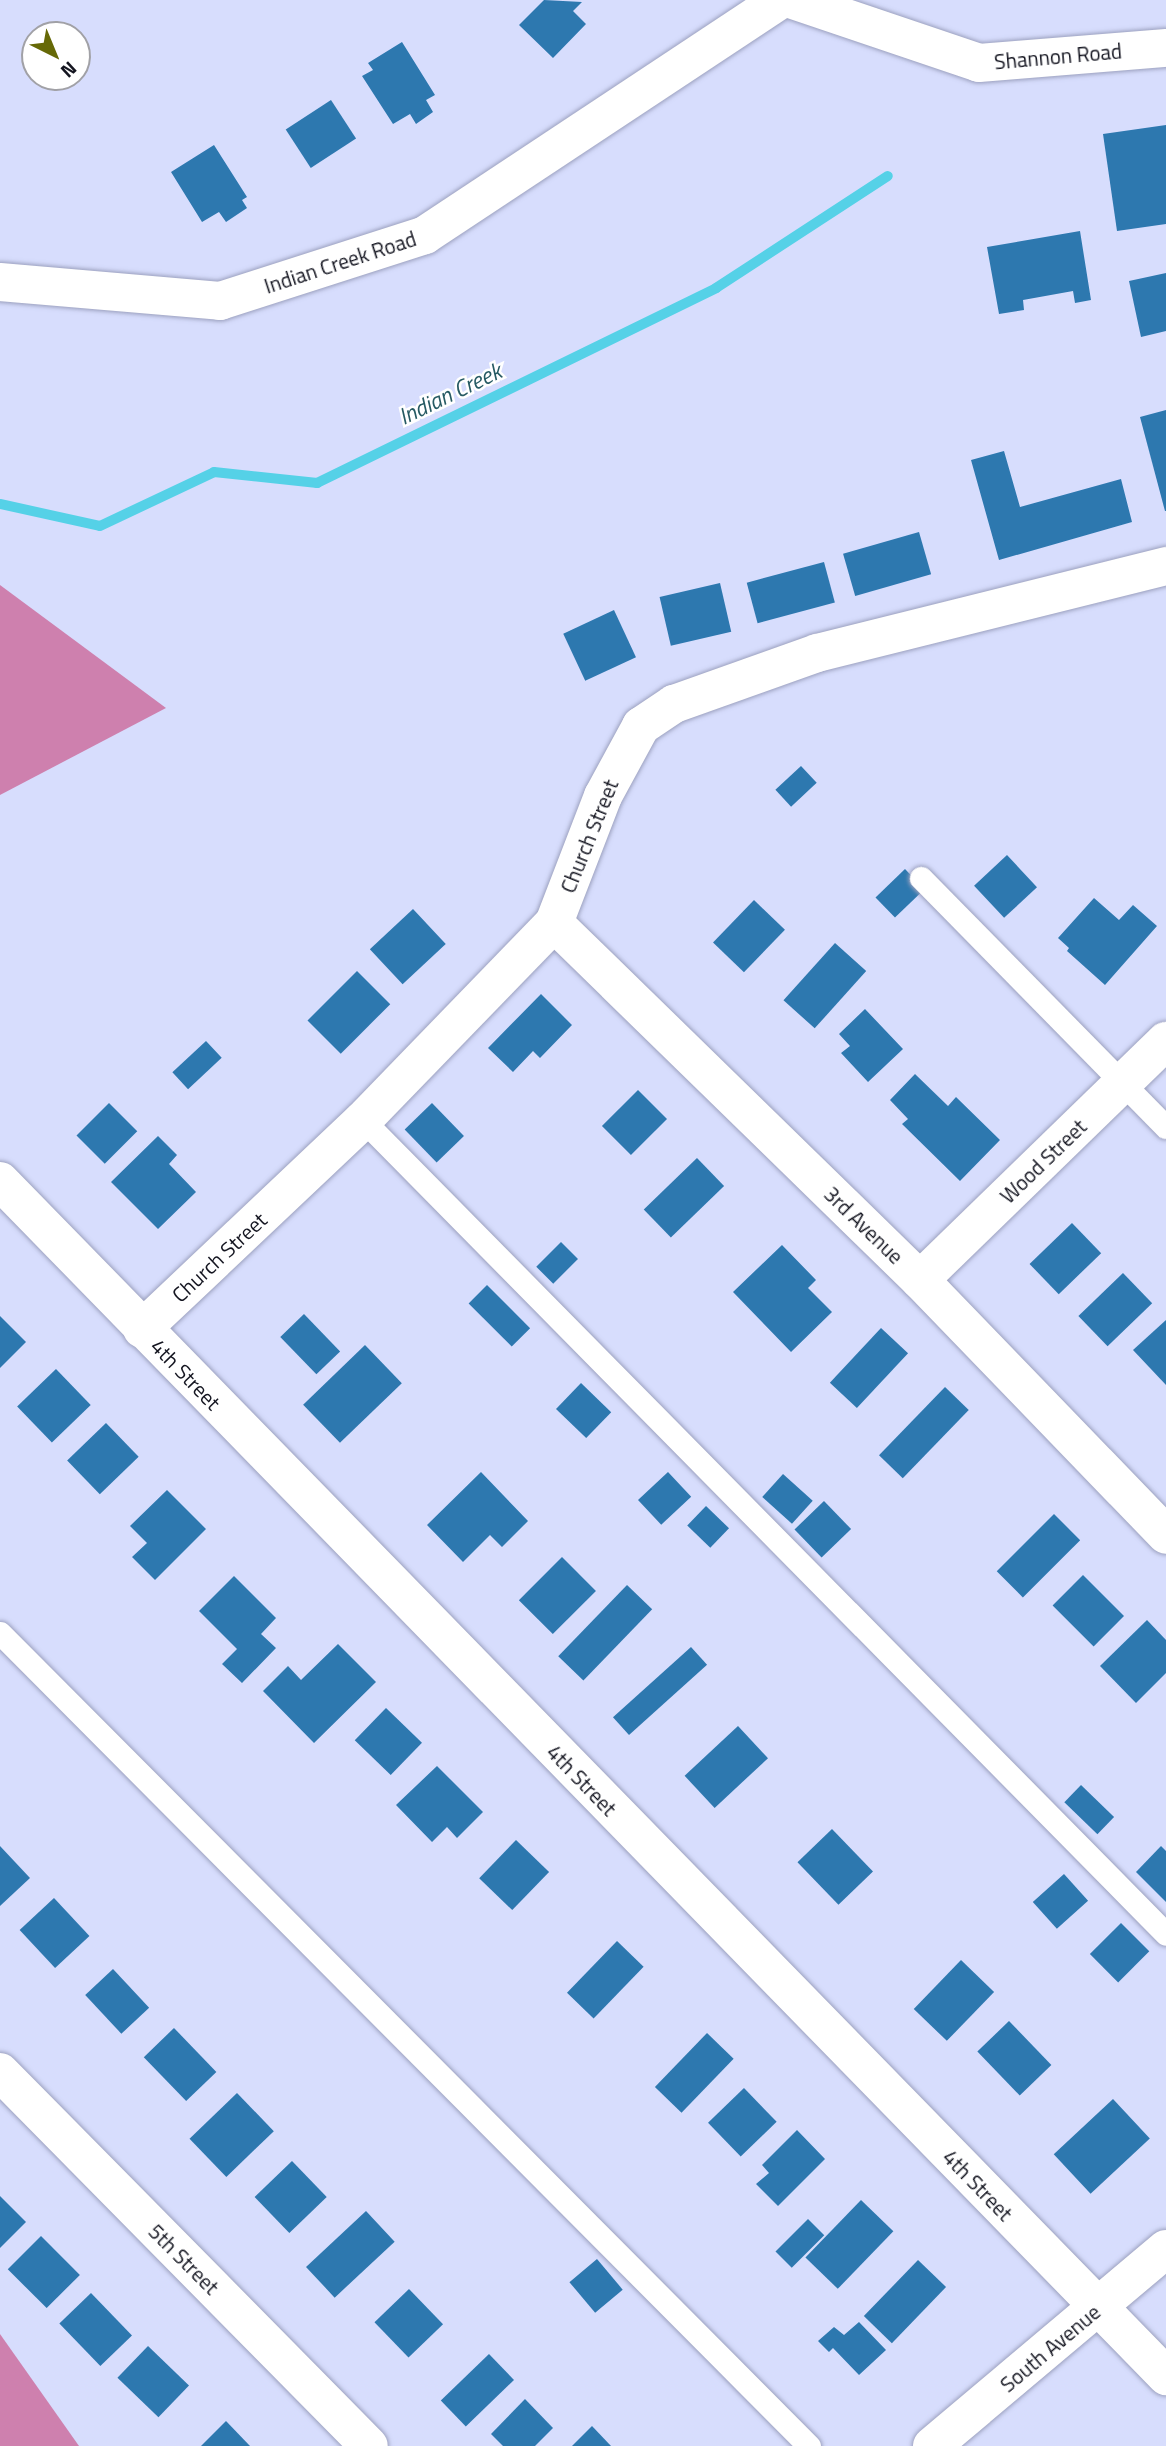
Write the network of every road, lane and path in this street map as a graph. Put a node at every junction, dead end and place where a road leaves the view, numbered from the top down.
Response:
1 (780, 0) edge
2 (793, 0) edge
3 (1166, 48) edge
4 (0, 282) edge
5 (1166, 566) edge
6 (921, 878) dead end
7 (554, 923) junction
8 (1166, 1041) edge
9 (1123, 1084) junction
10 (363, 1120) junction
11 (1166, 1127) edge
12 (0, 1181) edge
13 (920, 1280) junction
14 (142, 1329) junction
15 (1166, 1535) edge
16 (0, 1633) edge
17 (1166, 1934) edge
18 (0, 2072) edge
19 (1166, 2249) edge
20 (1098, 2308) junction
21 (1166, 2376) edge
22 (369, 2446) edge
23 (809, 2446) edge
24 (932, 2446) edge

1 - 4 street, Indian Creek Road
2 - 3 street, Shannon Road
5 - 7 street, Church Street
6 - 9 lane
7 - 10 street, Church Street
7 - 13 street, 3rd Avenue
8 - 9 street, Wood Street
9 - 11 lane
9 - 13 street, Wood Street
10 - 14 street, Church Street
10 - 17 lane
12 - 14 street, 4th Street
13 - 15 street, 3rd Avenue
14 - 20 street, 4th Street
16 - 23 lane
18 - 22 street, 5th Street
19 - 20 street, South Avenue
20 - 21 street, 4th Street
20 - 24 street, South Avenue

